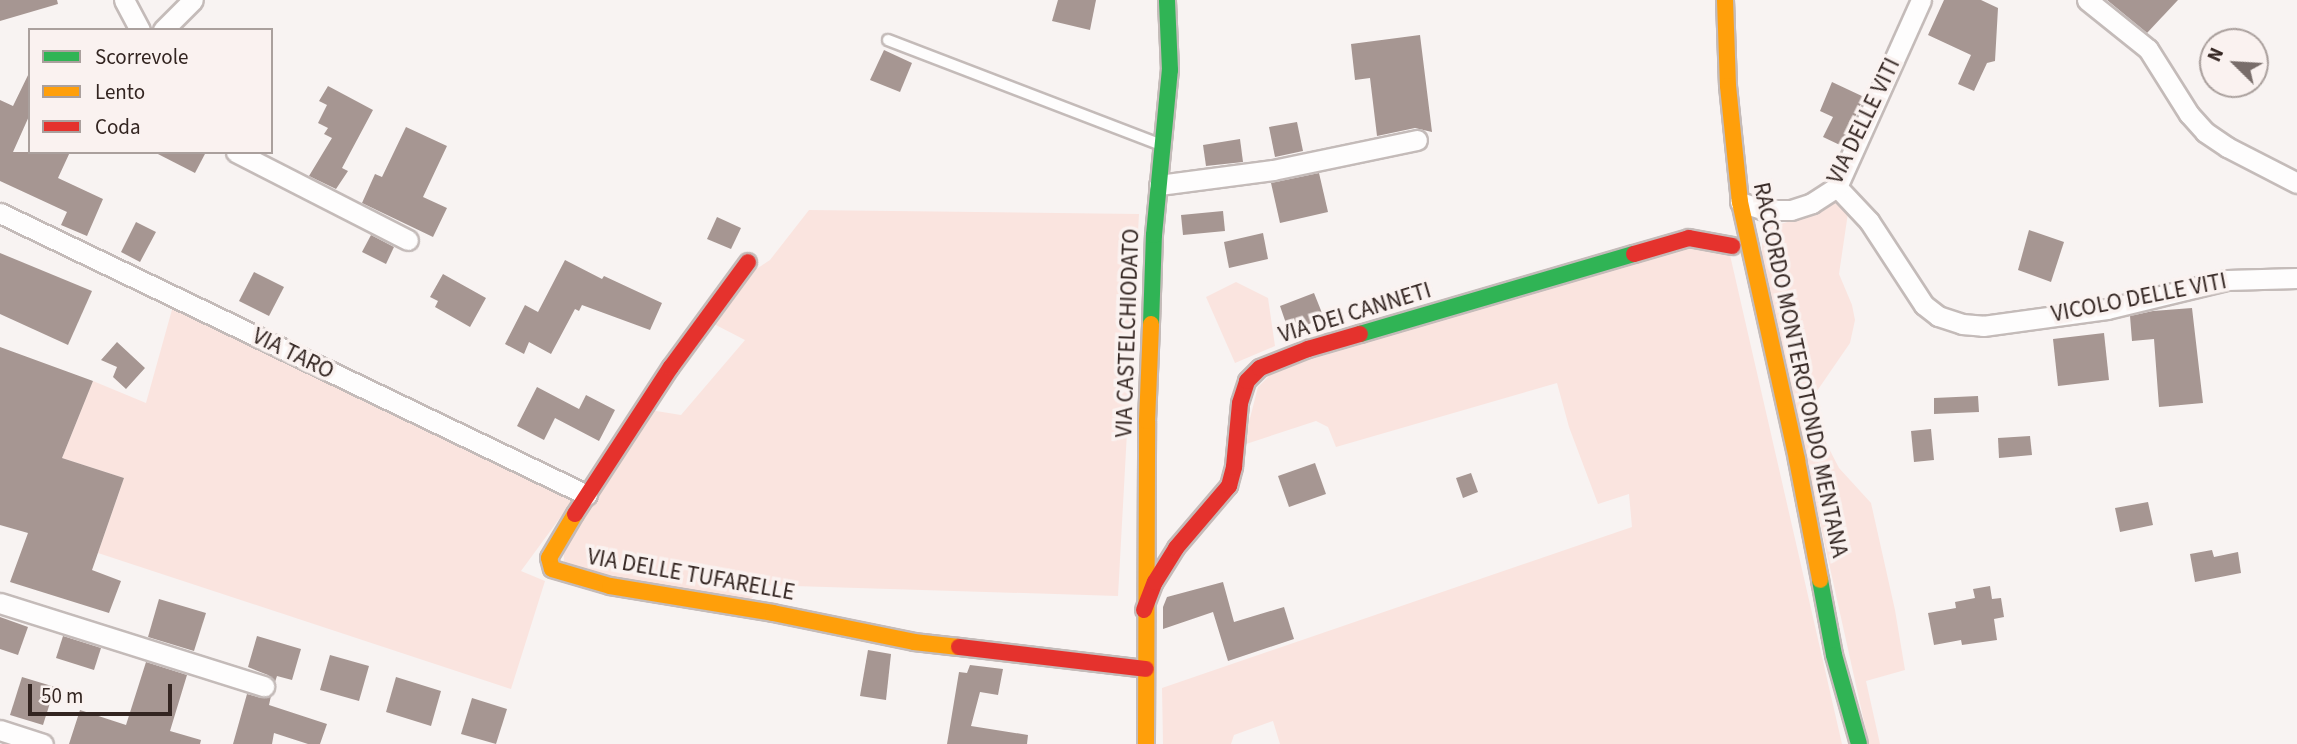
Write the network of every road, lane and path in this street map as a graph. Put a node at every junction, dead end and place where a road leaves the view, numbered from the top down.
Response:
1 (124, 0) edge
2 (193, 0) edge
3 (1167, 0) edge
4 (1725, 0) edge
5 (1921, 0) edge
6 (2087, 0) edge
7 (139, 28) edge
8 (165, 28) edge
9 (888, 40) dead end
10 (1417, 140) dead end
11 (1163, 146) junction
12 (240, 154) edge
13 (2297, 183) edge
14 (1159, 185) junction
15 (1837, 187) junction
16 (1740, 202) junction
17 (0, 213) edge
18 (408, 240) dead end
19 (1732, 246) dead end
20 (748, 262) dead end
21 (2297, 278) edge
22 (587, 495) junction
23 (0, 603) edge
24 (1144, 610) junction
25 (1146, 669) junction
26 (264, 685) dead end
27 (0, 730) edge
28 (44, 744) edge
29 (1146, 744) edge
30 (1859, 744) edge

1 - 7 street
2 - 8 street
3 - 11 street, VIA CASTELCHIODATO
4 - 16 street, RACCORDO MONTEROTONDO MENTANA
5 - 15 street, VIA DELLE VITI
6 - 13 street
9 - 11 lane
10 - 14 street
11 - 14 street, VIA CASTELCHIODATO
12 - 18 street
14 - 24 street, VIA CASTELCHIODATO
15 - 16 street, VIA DELLE VITI
15 - 21 street, VICOLO DELLE VITI
16 - 30 street, RACCORDO MONTEROTONDO MENTANA
17 - 22 street, VIA TARO
19 - 24 street, VIA DEI CANNETI
20 - 22 street, VIA DELLE TUFARELLE
22 - 25 street, VIA DELLE TUFARELLE
23 - 26 street
24 - 25 street, VIA CASTELCHIODATO
25 - 29 street, VIA CASTELCHIODATO
27 - 28 street

